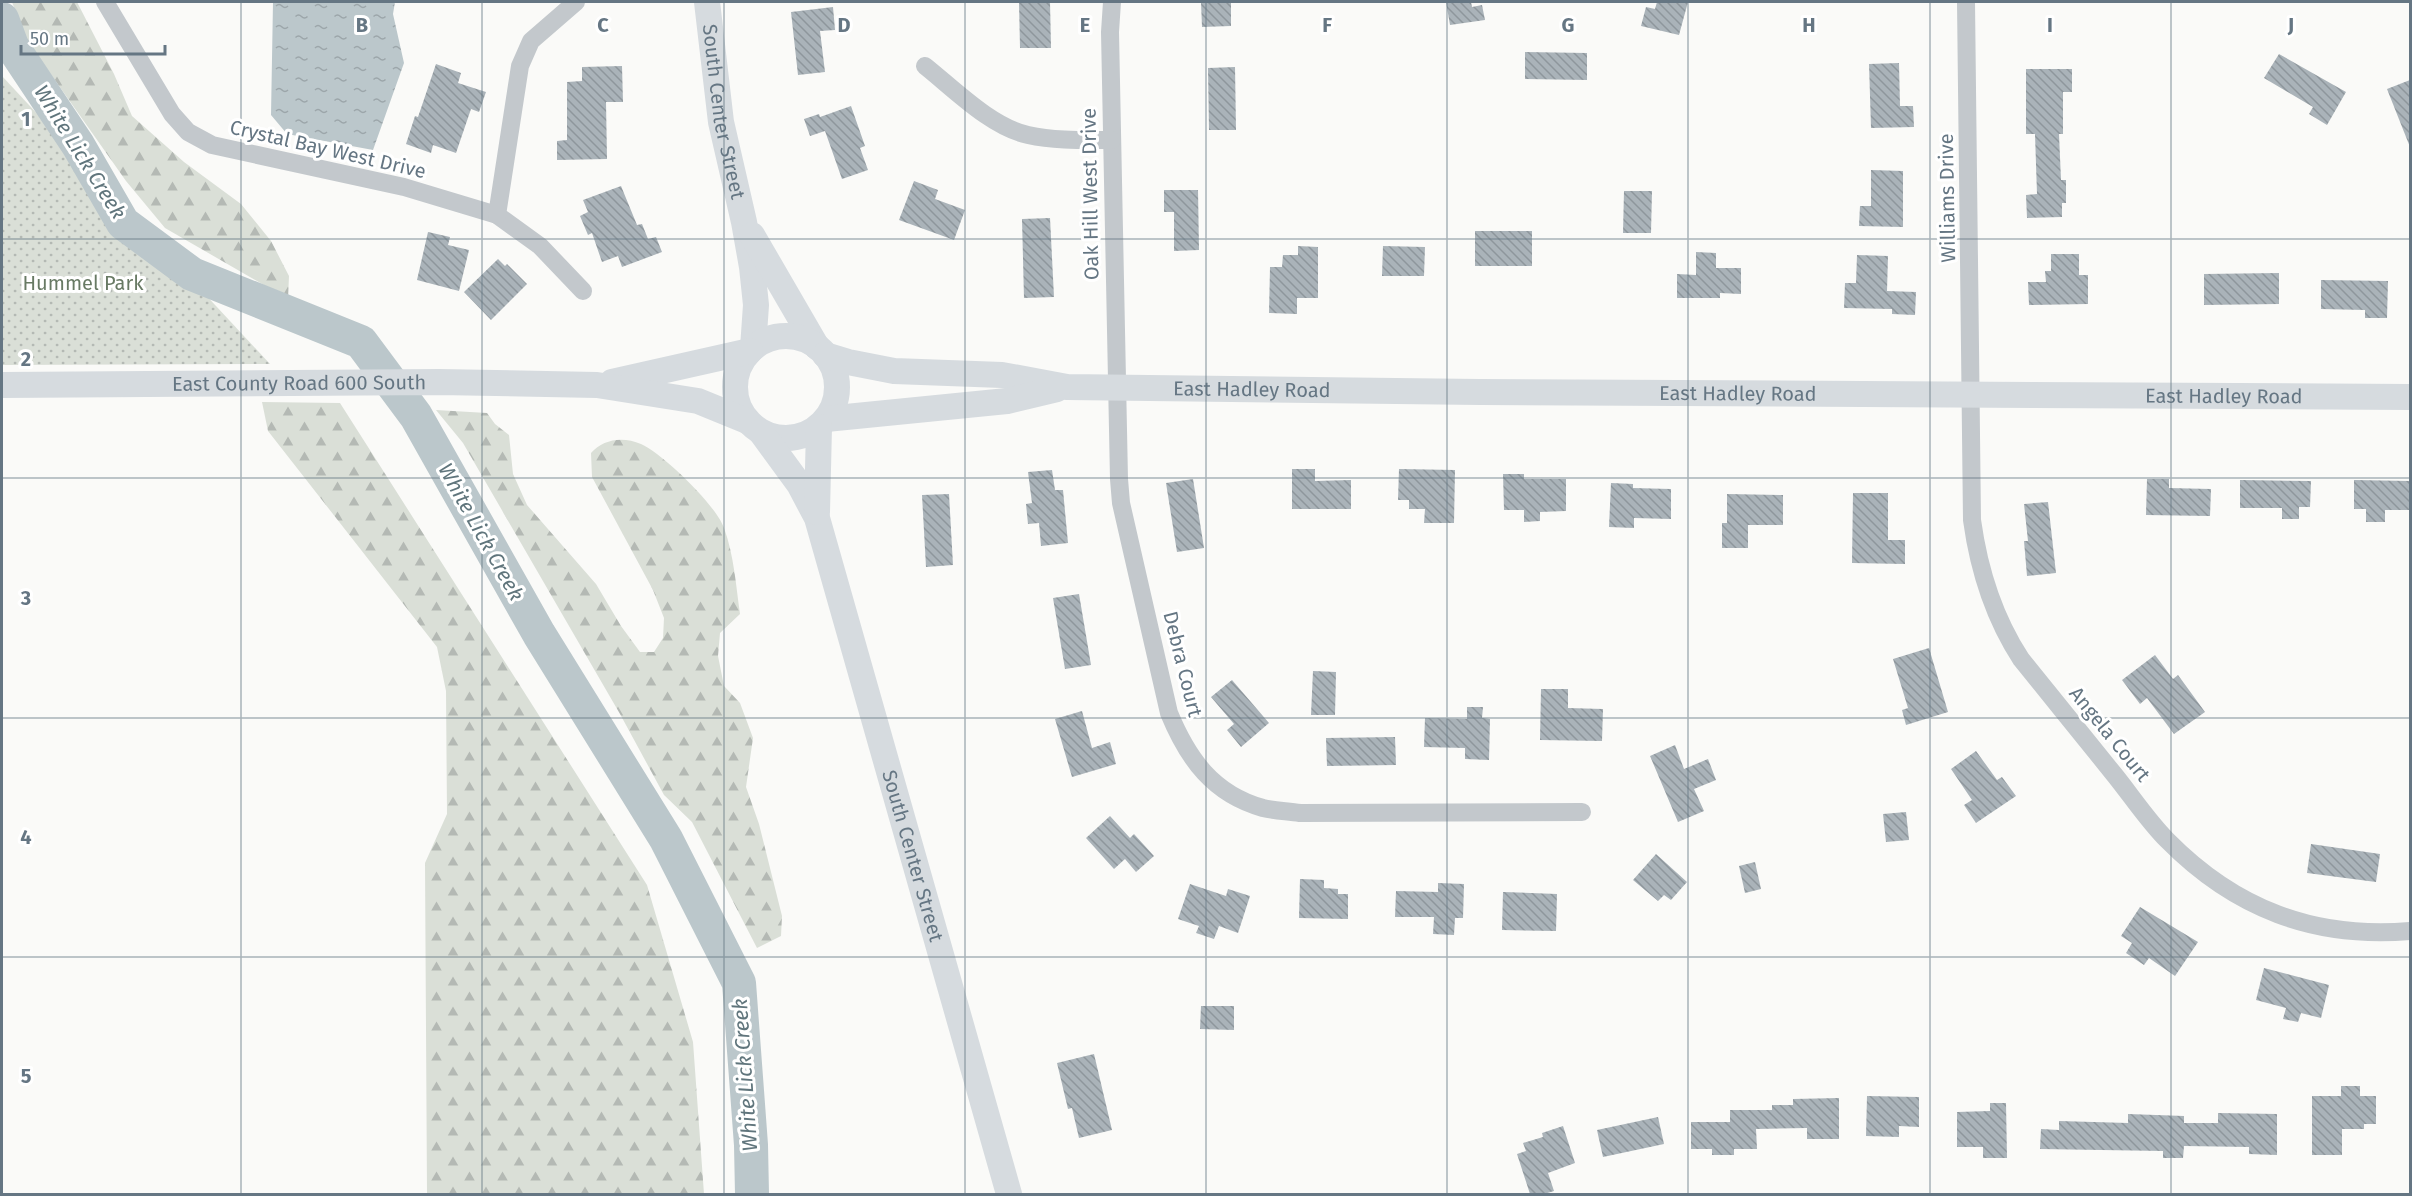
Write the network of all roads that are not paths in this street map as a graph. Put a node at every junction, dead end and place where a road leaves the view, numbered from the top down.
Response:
1 (105, 2) edge
2 (576, 2) edge
3 (707, 2) edge
4 (1112, 2) edge
5 (1966, 2) edge
6 (925, 66) dead end
7 (1112, 140) junction
8 (497, 215) junction
9 (744, 222) junction
10 (583, 291) dead end
11 (751, 350) junction
12 (821, 351) junction
13 (597, 385) junction
14 (2, 386) edge
15 (1068, 387) junction
16 (1116, 387) junction
17 (1972, 394) junction
18 (2410, 397) edge
19 (822, 423) junction
20 (754, 426) junction
21 (817, 518) junction
22 (1582, 812) dead end
23 (2410, 931) edge
24 (1009, 1194) edge

1 - 8 street, Crystal Bay West Drive
2 - 8 street
3 - 9 street, South Center Street
4 - 7 street, Oak Hill West Drive
5 - 17 street, Williams Drive
6 - 7 street
7 - 16 street, Oak Hill West Drive
8 - 10 street, Crystal Bay West Drive
9 - 11 street, South Center Street
9 - 12 street, South Center Street
11 - 12 street
11 - 13 street, East County Road 600 South
11 - 20 street
12 - 15 street, East Hadley Road
12 - 19 street
13 - 14 street, East County Road 600 South
13 - 20 street, East County Road 600 South
15 - 16 street, East Hadley Road
15 - 19 street, East Hadley Road
16 - 17 street, East Hadley Road
16 - 22 street, Debra Court
17 - 18 street, East Hadley Road
17 - 23 street, Angela Court
19 - 20 street
19 - 21 street, South Center Street
20 - 21 street, South Center Street
21 - 24 street, South Center Street

